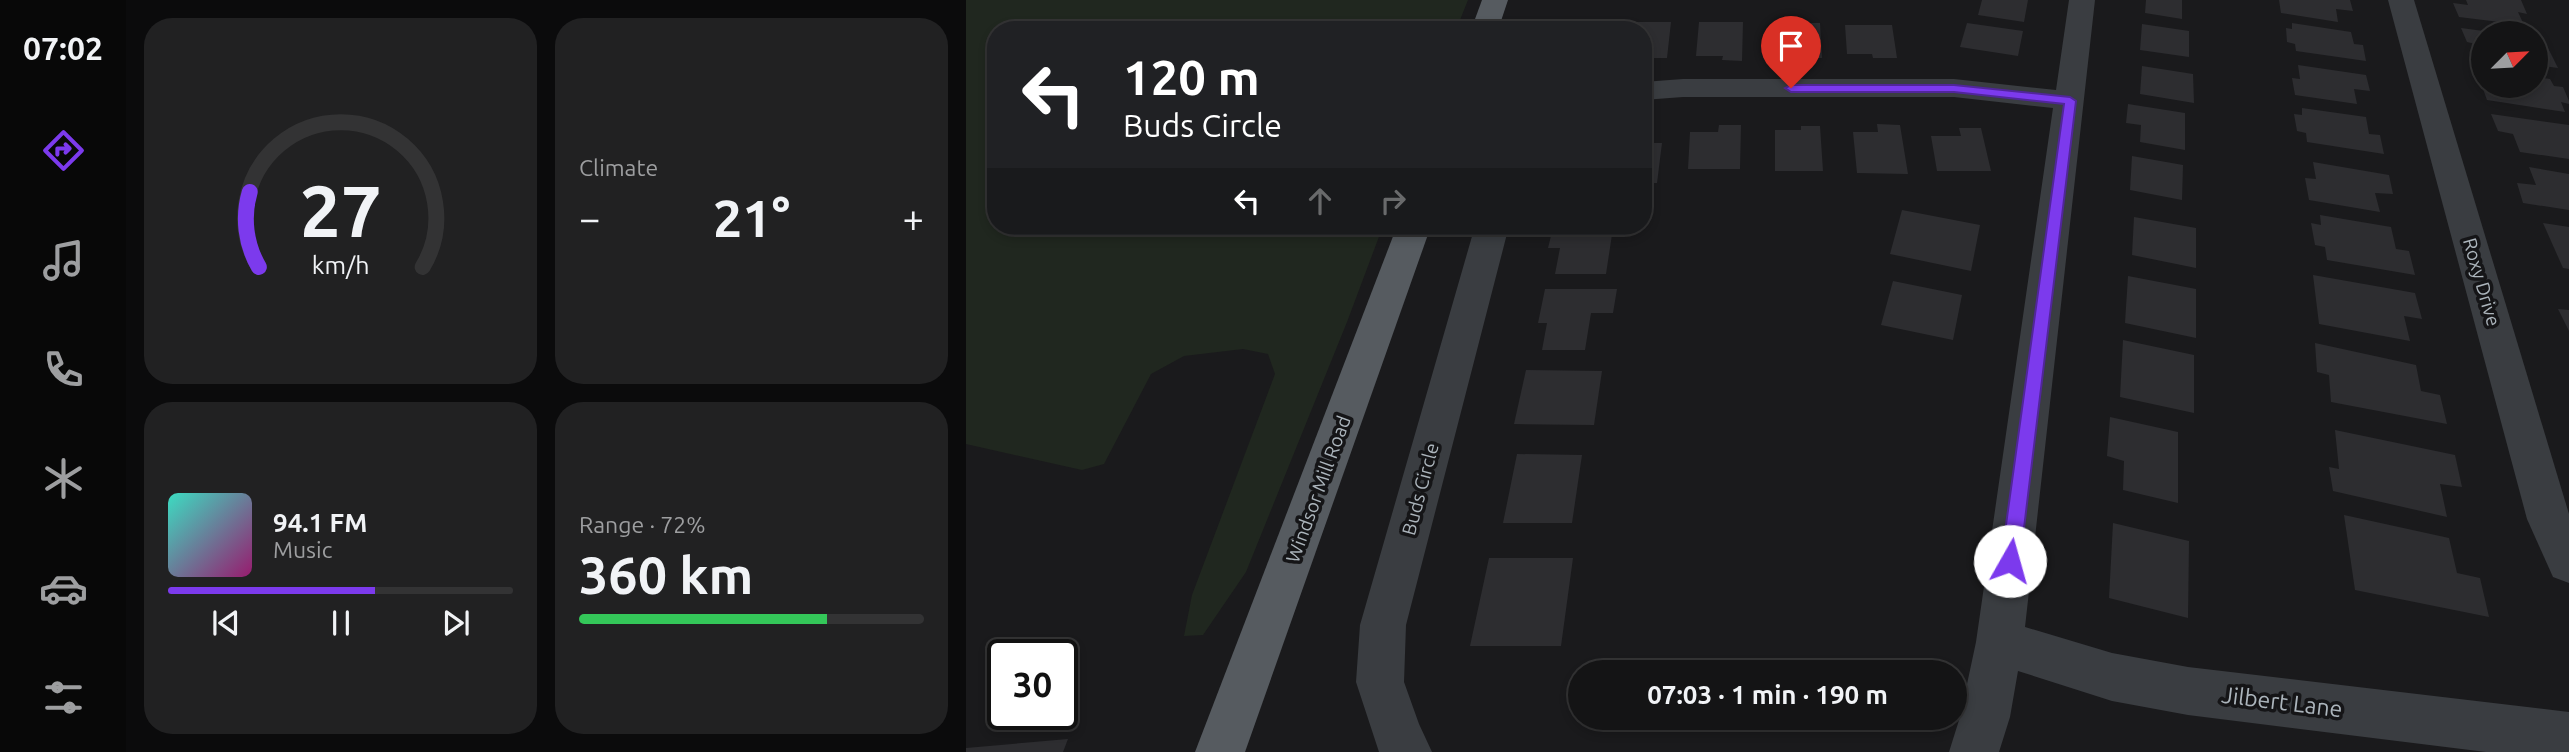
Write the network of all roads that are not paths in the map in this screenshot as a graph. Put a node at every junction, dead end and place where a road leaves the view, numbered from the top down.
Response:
1 (1495, 0) edge
2 (2082, 0) edge
3 (2401, 0) edge
4 (1488, 21) edge
5 (1652, 90) edge
6 (2070, 101) junction
7 (1411, 235) edge
8 (1490, 235) edge
9 (2569, 562) edge
10 (2000, 642) junction
11 (2569, 737) edge
12 (1220, 752) edge
13 (1407, 752) edge
14 (1974, 752) edge

1 - 4 main road
2 - 6 street
3 - 9 street, Roxy Drive
5 - 6 street
6 - 10 street
7 - 12 main road, Windsor Mill Road
8 - 13 street, Buds Circle
10 - 11 street, Jilbert Lane
10 - 14 street

